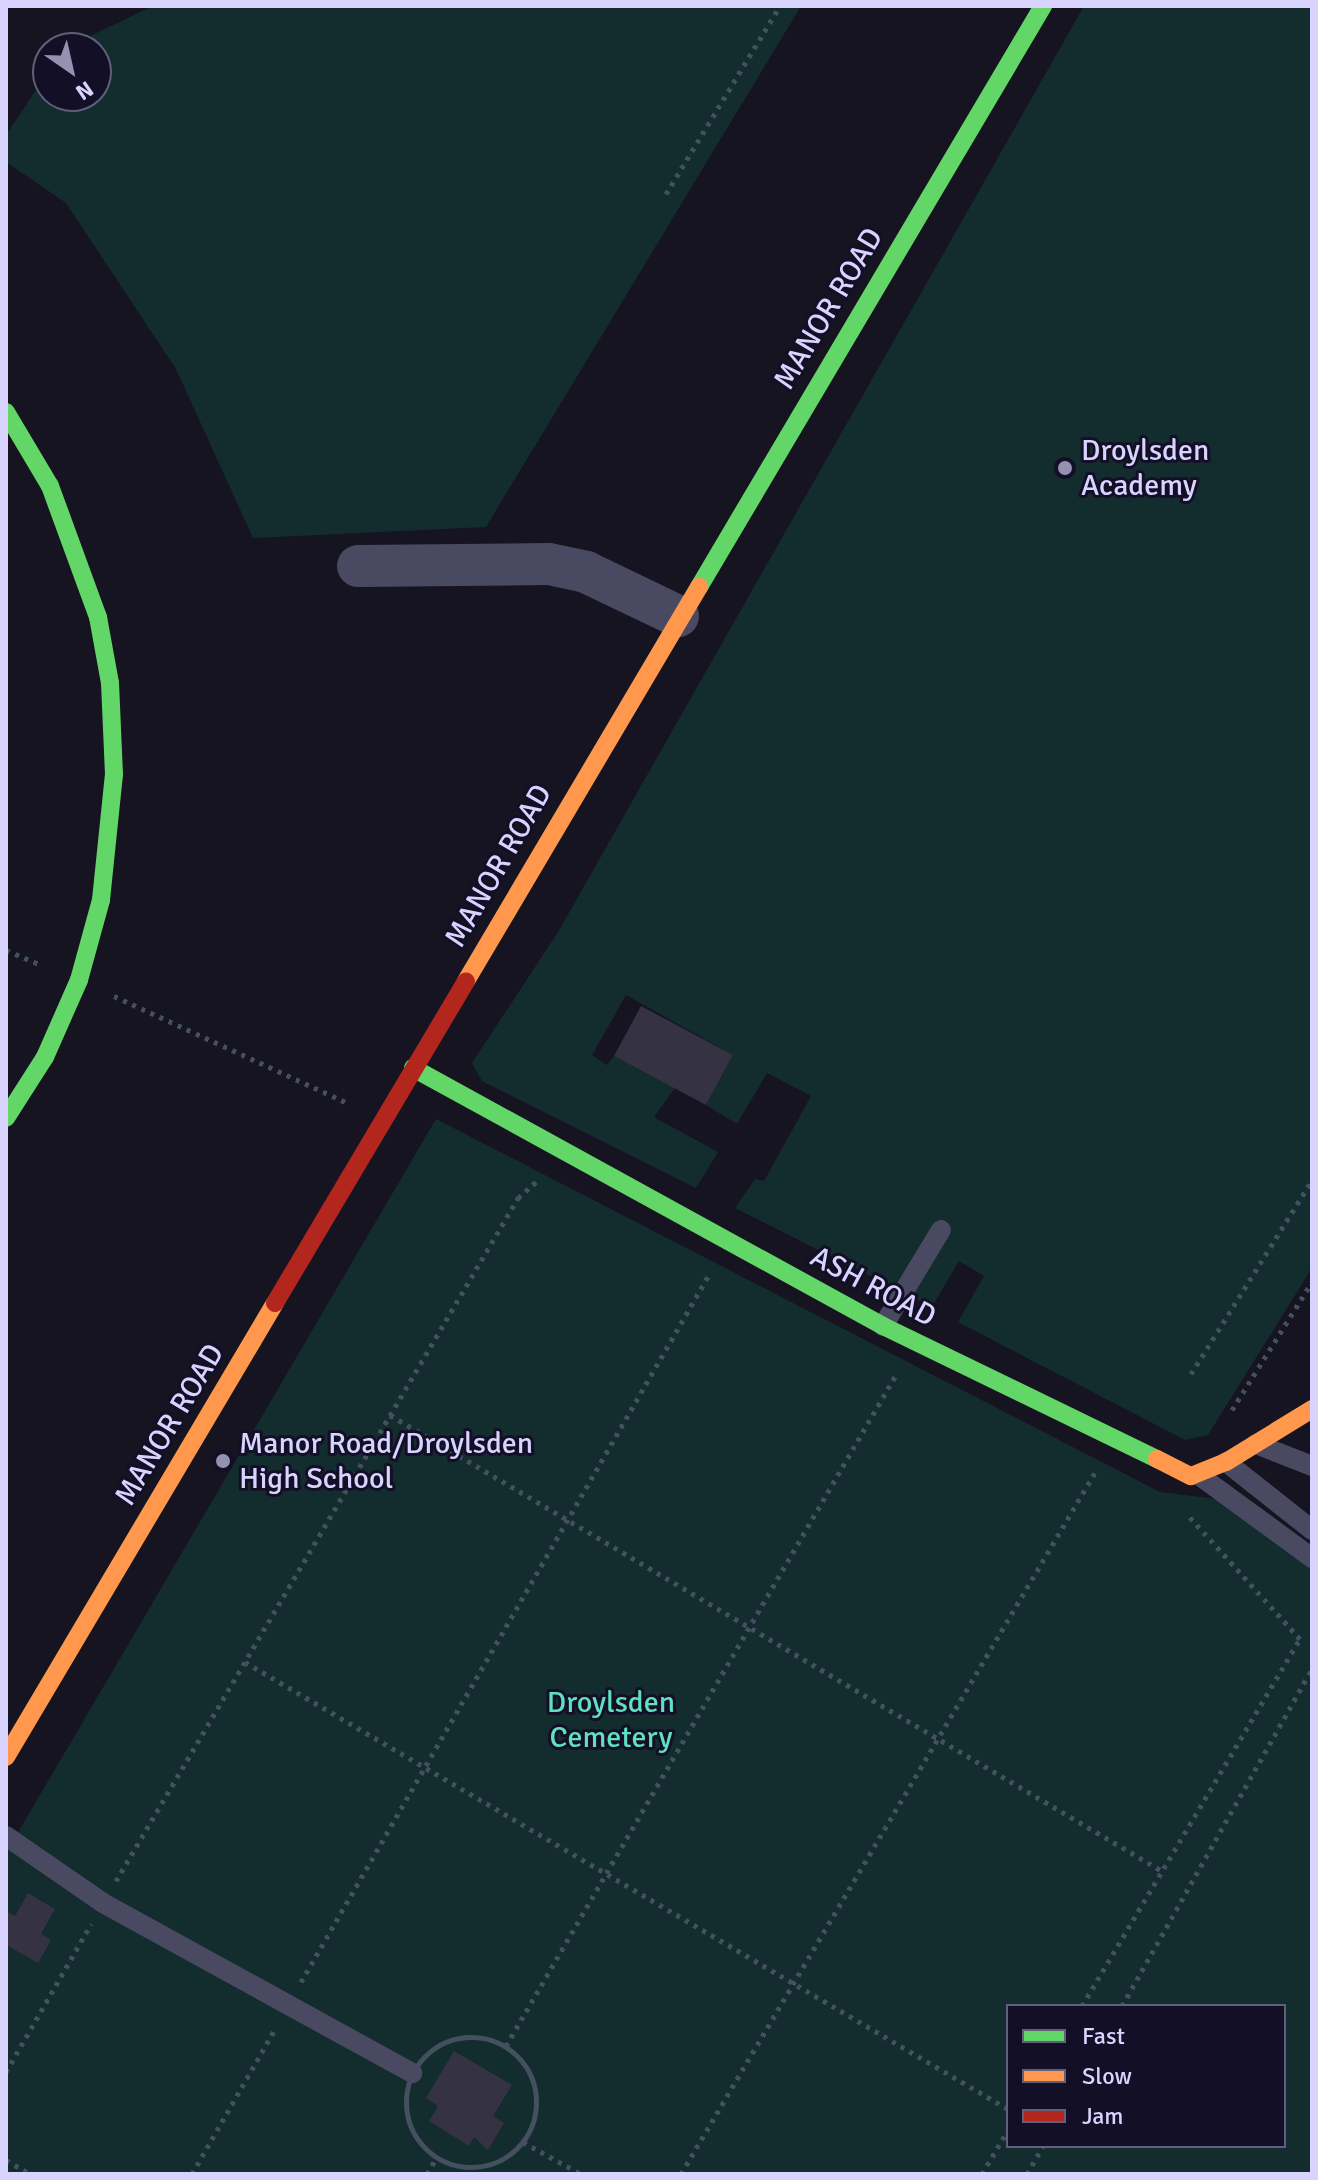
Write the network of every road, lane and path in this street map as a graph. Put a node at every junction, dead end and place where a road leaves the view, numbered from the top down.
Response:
1 (780, 6) edge
2 (1043, 6) edge
3 (666, 194) dead end
4 (6, 412) edge
5 (358, 566) dead end
6 (678, 616) junction
7 (6, 950) edge
8 (79, 980) junction
9 (413, 1068) junction
10 (6, 1118) edge
11 (383, 1119) junction
12 (541, 1178) dead end
13 (1312, 1180) edge
14 (941, 1230) dead end
15 (700, 1260) dead end
16 (1312, 1282) edge
17 (883, 1326) junction
18 (902, 1365) dead end
19 (1191, 1374) dead end
20 (1312, 1409) edge
21 (1231, 1412) dead end
22 (390, 1415) junction
23 (1253, 1443) junction
24 (1084, 1460) dead end
25 (1226, 1462) junction
26 (1312, 1466) edge
27 (1098, 1467) junction
28 (1111, 1473) dead end
29 (1200, 1476) junction
30 (1172, 1505) dead end
31 (568, 1520) junction
32 (1312, 1530) edge
33 (1312, 1558) edge
34 (749, 1627) junction
35 (245, 1662) junction
36 (1312, 1669) edge
37 (938, 1738) junction
38 (6, 1757) edge
39 (425, 1768) junction
40 (6, 1836) edge
41 (1162, 1871) junction
42 (606, 1873) junction
43 (103, 1903) junction
44 (794, 1983) junction
45 (1083, 2004) edge
46 (1123, 2004) edge
47 (288, 2005) junction
48 (506, 2046) junction
49 (6, 2072) edge
50 (412, 2073) junction
51 (1006, 2108) edge
52 (1006, 2133) edge
53 (523, 2142) junction
54 (1042, 2148) edge
55 (437, 2157) junction
56 (6, 2160) edge
57 (30, 2174) edge
58 (192, 2174) edge
59 (427, 2174) edge
60 (581, 2174) edge
61 (681, 2174) edge
62 (982, 2174) edge
63 (1027, 2174) edge

1 - 3 path
2 - 6 street, MANOR ROAD
4 - 8 street
5 - 6 street
6 - 9 street, MANOR ROAD
7 - 8 path
8 - 10 street
8 - 11 path
9 - 11 street, MANOR ROAD
9 - 17 street, ASH ROAD
11 - 38 street, MANOR ROAD
12 - 22 path
13 - 19 path
14 - 17 lane
15 - 31 path
16 - 21 path
17 - 29 street, ASH ROAD
18 - 34 path
20 - 23 street
22 - 31 path
22 - 35 path
23 - 25 street
23 - 26 lane
24 - 27 path
25 - 29 street
25 - 32 lane
27 - 28 path
27 - 37 path
29 - 33 lane
30 - 41 path
31 - 34 path
31 - 39 path
34 - 37 path
34 - 42 path
35 - 39 path
35 - 43 path
36 - 46 path
37 - 41 path
37 - 44 path
39 - 42 path
39 - 47 path
40 - 43 lane
41 - 45 path
42 - 44 path
42 - 48 path
43 - 47 lane
43 - 49 path
44 - 51 path
44 - 61 path
47 - 50 lane
47 - 58 path
48 - 50 path
48 - 53 path
50 - 55 path
52 - 62 path
53 - 55 path
53 - 60 path
54 - 63 path
55 - 59 path
56 - 57 path

